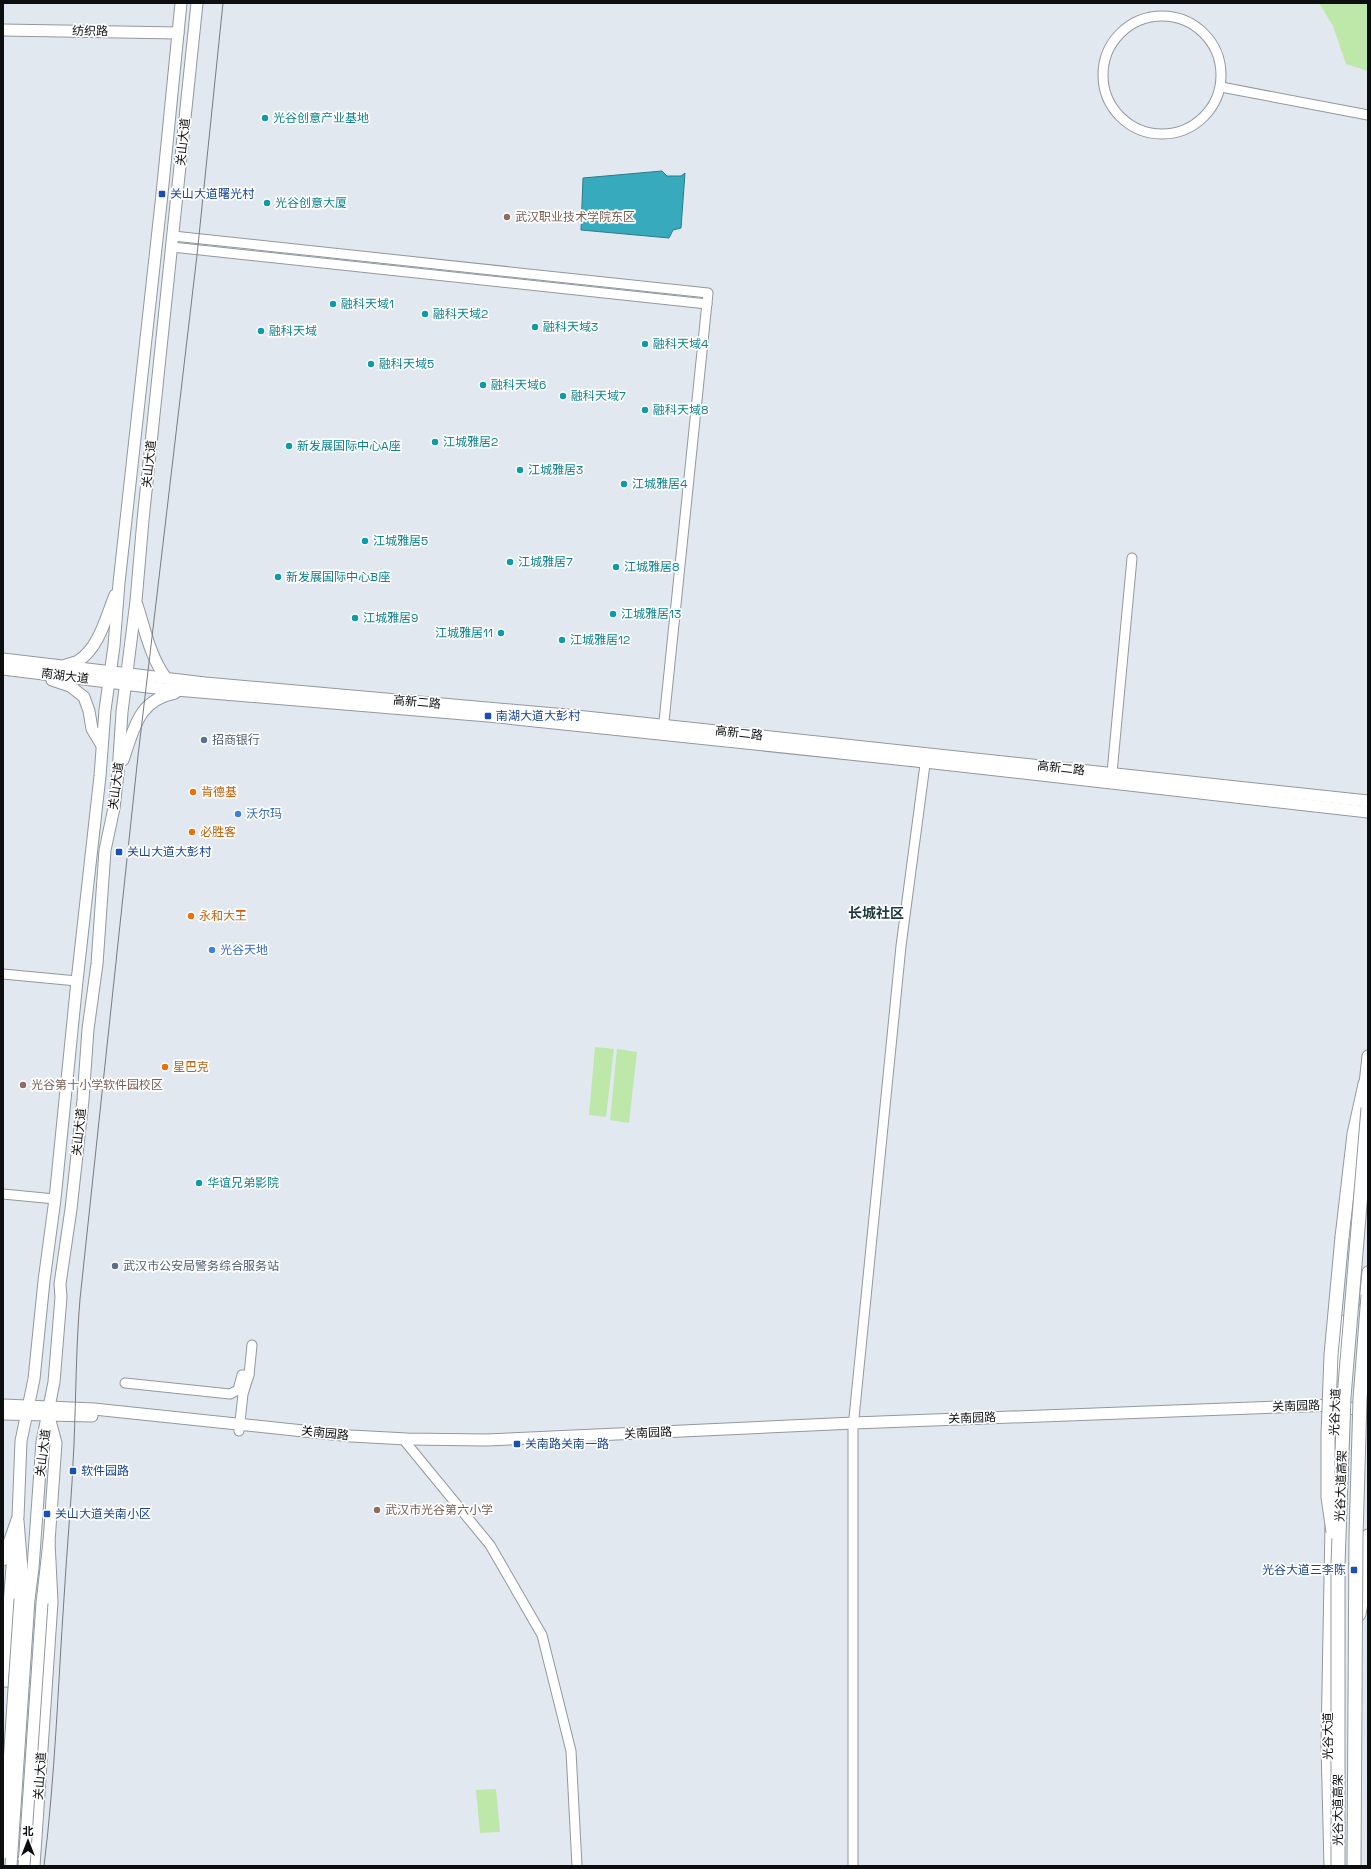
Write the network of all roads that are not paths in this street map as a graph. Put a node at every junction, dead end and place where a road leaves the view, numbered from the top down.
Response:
1 (181, 3) edge
2 (197, 3) edge
3 (3, 30) edge
4 (178, 33) junction
5 (1221, 87) junction
6 (1368, 115) edge
7 (172, 241) junction
8 (707, 304) junction
9 (1132, 558) dead end
10 (119, 583) junction
11 (136, 601) junction
12 (3, 659) edge
13 (65, 665) junction
14 (3, 670) edge
15 (109, 676) junction
16 (166, 678) junction
17 (127, 679) junction
18 (191, 690) junction
19 (663, 730) junction
20 (101, 744) junction
21 (926, 758) junction
22 (118, 773) junction
23 (1112, 773) junction
24 (1367, 810) edge
25 (3, 974) edge
26 (77, 981) junction
27 (1368, 1056) edge
28 (1365, 1084) junction
29 (1368, 1108) edge
30 (3, 1194) edge
31 (55, 1199) junction
32 (1368, 1272) edge
33 (1368, 1295) edge
34 (252, 1345) dead end
35 (249, 1375) junction
36 (125, 1383) dead end
37 (3, 1405) edge
38 (1333, 1408) junction
39 (1368, 1409) edge
40 (27, 1410) junction
41 (1355, 1410) junction
42 (49, 1411) junction
43 (3, 1414) edge
44 (854, 1426) junction
45 (239, 1428) junction
46 (405, 1441) junction
47 (18, 1517) junction
48 (1368, 1536) edge
49 (49, 1542) junction
50 (3, 1560) edge
51 (1338, 1564) junction
52 (25, 1599) junction
53 (1356, 1632) junction
54 (3, 1678) edge
55 (3, 1682) edge
56 (46, 1684) junction
57 (3, 1853) edge
58 (12, 1866) edge
59 (24, 1866) edge
60 (34, 1866) edge
61 (578, 1866) edge
62 (853, 1866) edge
63 (1330, 1866) edge
64 (1338, 1866) edge
65 (1354, 1866) edge

1 - 4 main road, 关山大道
2 - 7 main road, 关山大道
3 - 4 main road, 纺织路
4 - 10 main road, 关山大道
5 - 5 street
5 - 6 street
7 - 8 street
7 - 8 street
7 - 11 main road, 关山大道
8 - 19 street
9 - 23 street
10 - 13 main road
10 - 15 main road, 关山大道
11 - 16 main road
11 - 17 main road, 关山大道
12 - 13 main road, 南湖大道
13 - 15 main road, 南湖大道
14 - 15 main road, 南湖大道
14 - 20 main road
15 - 17 main road, 南湖大道
15 - 20 main road, 关山大道
16 - 17 main road, 高新二路
16 - 19 main road, 高新二路
17 - 18 main road, 高新二路
17 - 22 main road, 关山大道
18 - 19 main road, 高新二路
18 - 22 main road
19 - 21 main road, 高新二路
20 - 26 main road, 关山大道
21 - 23 main road, 高新二路
21 - 24 main road, 高新二路
21 - 44 street
22 - 42 main road, 关山大道
23 - 24 main road, 高新二路
25 - 26 street
26 - 31 main road, 关山大道
27 - 28 main road, 光谷大道
28 - 38 main road, 光谷大道
28 - 51 highway, bridge
29 - 51 highway, 光谷大道高架, bridge
30 - 31 street
31 - 40 main road, 关山大道
32 - 41 main road, 光谷大道
33 - 53 highway, 光谷大道高架, bridge
34 - 35 street
35 - 36 street
35 - 45 street
37 - 40 main road, 关南园路
38 - 41 main road, 关南园路
38 - 44 main road, 关南园路
38 - 63 main road, 光谷大道
39 - 41 street
40 - 42 main road, 关南园路
40 - 43 main road, 关南园路
40 - 47 main road, 关山大道
41 - 65 main road, 光谷大道
42 - 45 main road, 关南园路
42 - 49 main road
42 - 52 main road, 关山大道
44 - 46 main road, 关南园路
44 - 62 street
45 - 46 main road, 关南园路
46 - 61 street
47 - 50 main road, 关山大道
47 - 52 main road
47 - 54 main road
48 - 53 highway, bridge
49 - 56 main road, 关山大道
49 - 59 main road, bridge
51 - 64 highway, 光谷大道高架, bridge
52 - 57 main road, bridge
52 - 58 main road, bridge
53 - 65 highway, 光谷大道高架, bridge
55 - 56 street
56 - 60 main road, 关山大道

